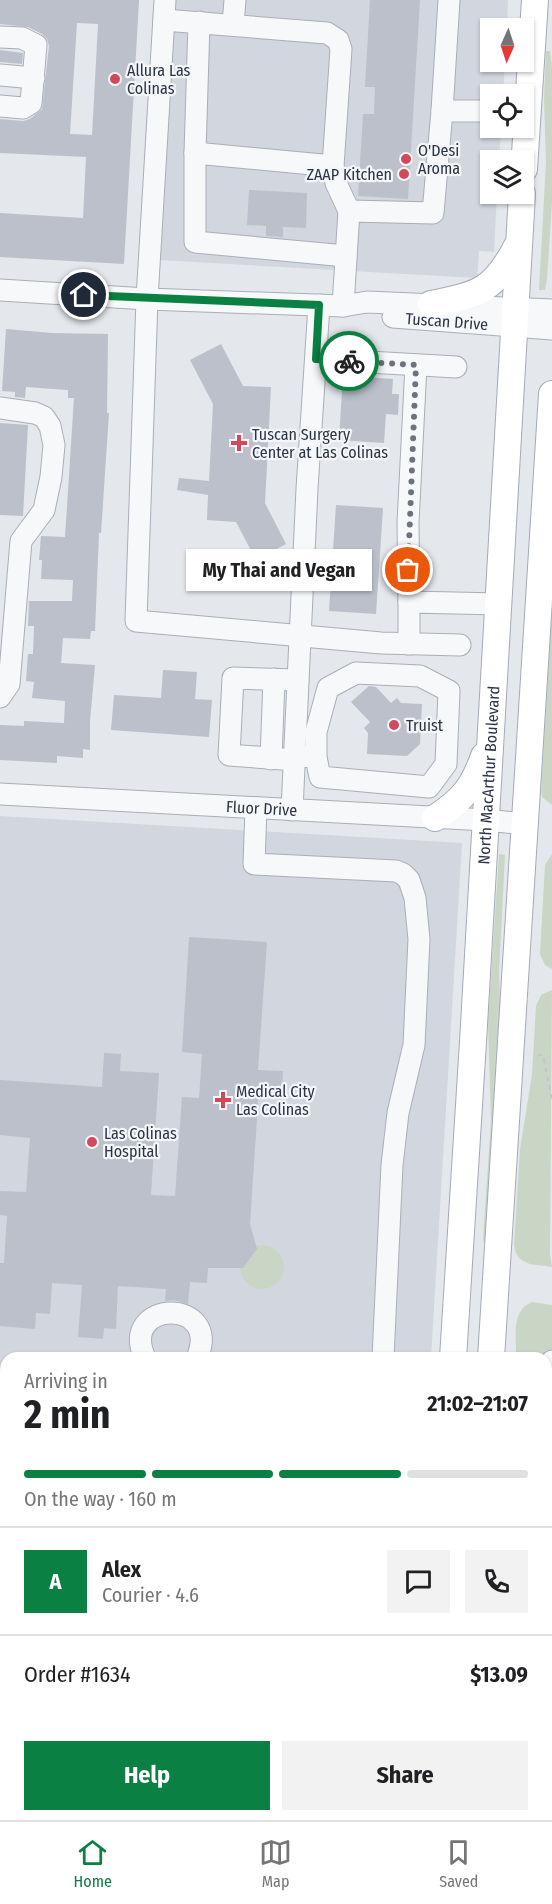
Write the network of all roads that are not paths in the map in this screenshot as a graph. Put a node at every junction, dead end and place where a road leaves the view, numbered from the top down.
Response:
1 (235, 0) edge
2 (448, 0) edge
3 (535, 0) edge
4 (164, 10) edge
5 (199, 22) junction
6 (233, 25) junction
7 (0, 37) edge
8 (0, 75) edge
9 (34, 78) junction
10 (527, 84) edge
11 (0, 106) edge
12 (442, 111) junction
13 (480, 111) edge
14 (195, 153) junction
15 (333, 166) junction
16 (522, 204) edge
17 (349, 211) junction
18 (520, 240) junction
19 (346, 256) junction
20 (0, 290) edge
21 (147, 299) junction
22 (431, 304) junction
23 (319, 305) junction
24 (343, 306) junction
25 (552, 310) edge
26 (515, 317) junction
27 (552, 329) edge
28 (316, 359) junction
29 (416, 365) junction
30 (456, 367) dead end
31 (552, 394) edge
32 (0, 408) edge
33 (409, 602) junction
34 (499, 604) junction
35 (300, 634) junction
36 (407, 644) junction
37 (460, 645) dead end
38 (404, 675) junction
39 (274, 680) junction
40 (298, 680) junction
41 (0, 697) edge
42 (491, 736) junction
43 (302, 758) junction
44 (271, 759) junction
45 (0, 794) edge
46 (250, 808) junction
47 (292, 810) junction
48 (435, 818) junction
49 (486, 820) junction
50 (525, 824) junction
51 (144, 1352) edge
52 (199, 1352) edge
53 (383, 1352) edge
54 (453, 1352) edge
55 (491, 1352) edge

1 - 6 street
2 - 12 street
3 - 10 main road
4 - 5 street
4 - 21 street
5 - 6 street
5 - 14 street
6 - 15 street
7 - 9 street
8 - 9 street
9 - 11 street
12 - 13 street
12 - 17 street
14 - 15 street
14 - 19 street
15 - 17 street
16 - 18 main road, North MacArthur Boulevard
17 - 19 street
18 - 22 main road
18 - 26 main road, North MacArthur Boulevard
19 - 24 street
20 - 21 street, Tuscan Drive
21 - 23 street, Tuscan Drive
21 - 35 street
22 - 24 street, Tuscan Drive
22 - 26 street, Tuscan Drive
23 - 24 street, Tuscan Drive
23 - 28 street
24 - 26 street, Tuscan Drive
25 - 26 street, Tuscan Drive
26 - 27 street, Tuscan Drive
26 - 34 main road, North MacArthur Boulevard
28 - 29 street
28 - 35 street
29 - 30 street
29 - 33 street
31 - 50 main road
32 - 41 street
33 - 34 street
33 - 36 street
34 - 42 main road, North MacArthur Boulevard
35 - 36 street
35 - 40 street
36 - 37 street
36 - 38 street
38 - 43 street
38 - 43 street
39 - 40 street
39 - 44 street
39 - 44 street
40 - 43 street
42 - 48 main road
42 - 49 main road, North MacArthur Boulevard
43 - 44 street
43 - 47 street
45 - 46 street, Fluor Drive
46 - 47 street, Fluor Drive
46 - 53 street
47 - 48 street, Fluor Drive
48 - 49 street, Fluor Drive
49 - 50 street, Fluor Drive
49 - 54 main road, North MacArthur Boulevard
50 - 55 main road
51 - 52 street

